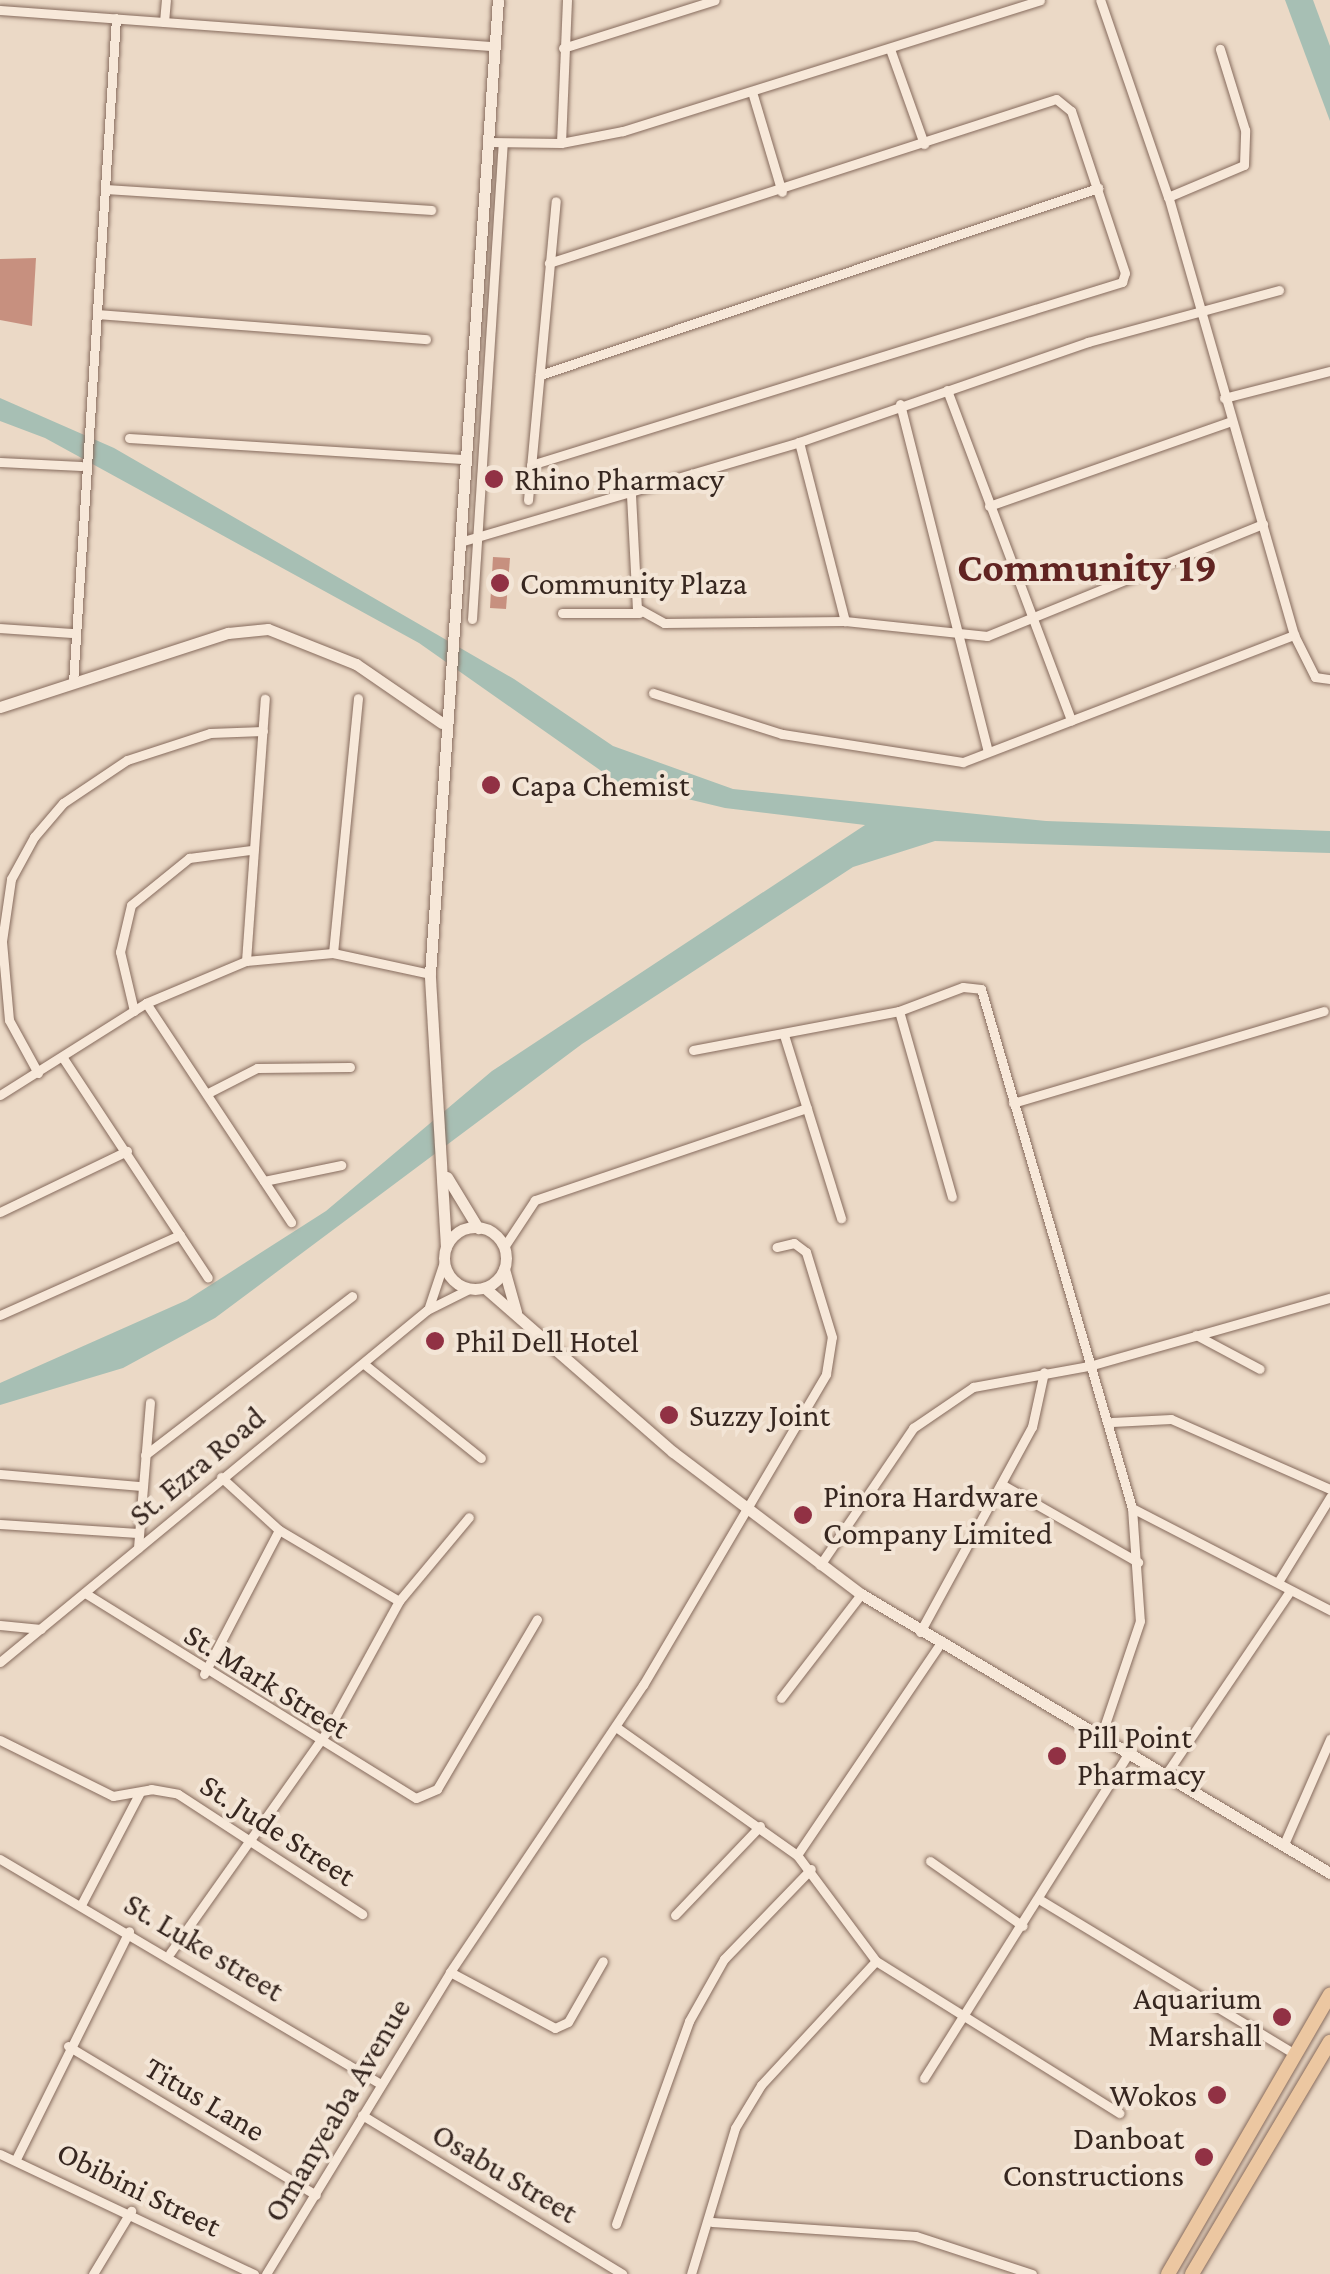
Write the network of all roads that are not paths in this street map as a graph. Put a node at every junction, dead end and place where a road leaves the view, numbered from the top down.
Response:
1 (65, 0) edge
2 (166, 0) edge
3 (498, 0) edge
4 (568, 0) edge
5 (715, 0) edge
6 (1040, 0) edge
7 (1100, 0) edge
8 (1028, 2) edge
9 (0, 10) edge
10 (64, 14) junction
11 (116, 18) junction
12 (164, 22) junction
13 (494, 46) junction
14 (563, 48) junction
15 (1220, 48) dead end
16 (890, 49) junction
17 (752, 95) junction
18 (496, 143) junction
19 (561, 143) junction
20 (924, 144) junction
21 (1098, 188) junction
22 (106, 189) junction
23 (782, 192) junction
24 (1168, 197) junction
25 (556, 201) dead end
26 (431, 210) dead end
27 (550, 263) junction
28 (1279, 290) dead end
29 (1198, 313) junction
30 (98, 314) junction
31 (426, 338) dead end
32 (1330, 371) edge
33 (540, 375) junction
34 (947, 390) junction
35 (1224, 398) junction
36 (900, 404) junction
37 (1232, 422) junction
38 (129, 438) dead end
39 (799, 442) junction
40 (466, 460) junction
41 (0, 462) edge
42 (82, 464) junction
43 (531, 466) junction
44 (631, 496) junction
45 (528, 500) dead end
46 (989, 506) junction
47 (1263, 524) junction
48 (476, 537) junction
49 (460, 542) junction
50 (562, 613) dead end
51 (639, 613) junction
52 (472, 619) dead end
53 (845, 621) junction
54 (1032, 622) junction
55 (0, 628) edge
56 (71, 632) junction
57 (957, 632) junction
58 (1294, 635) junction
59 (1330, 678) edge
60 (73, 683) junction
61 (653, 692) dead end
62 (358, 698) dead end
63 (266, 700) dead end
64 (0, 707) edge
65 (1071, 720) junction
66 (442, 723) junction
67 (263, 731) junction
68 (988, 751) junction
69 (251, 850) junction
70 (333, 953) junction
71 (246, 960) junction
72 (430, 974) junction
73 (2, 995) edge
74 (146, 1002) junction
75 (134, 1010) junction
76 (899, 1011) junction
77 (1324, 1011) dead end
78 (784, 1036) junction
79 (693, 1050) dead end
80 (62, 1058) junction
81 (350, 1067) dead end
82 (38, 1073) junction
83 (208, 1093) junction
84 (0, 1095) edge
85 (1013, 1103) junction
86 (807, 1108) junction
87 (127, 1151) junction
88 (342, 1165) dead end
89 (446, 1174) junction
90 (264, 1181) junction
91 (952, 1197) dead end
92 (0, 1212) edge
93 (840, 1218) dead end
94 (291, 1222) dead end
95 (478, 1228) junction
96 (180, 1235) junction
97 (446, 1247) junction
98 (776, 1247) dead end
99 (504, 1248) junction
100 (444, 1262) junction
101 (504, 1270) junction
102 (208, 1278) dead end
103 (485, 1288) junction
104 (469, 1289) junction
105 (352, 1296) dead end
106 (1330, 1298) edge
107 (427, 1310) junction
108 (516, 1312) junction
109 (0, 1315) edge
110 (1196, 1336) junction
111 (364, 1364) junction
112 (1089, 1366) junction
113 (1260, 1368) dead end
114 (1044, 1372) junction
115 (150, 1402) dead end
116 (1112, 1422) junction
117 (145, 1455) junction
118 (481, 1458) dead end
119 (0, 1474) edge
120 (221, 1477) junction
121 (1001, 1484) junction
122 (141, 1486) junction
123 (1330, 1489) edge
124 (1330, 1497) edge
125 (1132, 1508) junction
126 (743, 1510) junction
127 (468, 1517) dead end
128 (0, 1524) edge
129 (280, 1530) junction
130 (138, 1533) junction
131 (138, 1548) junction
132 (1138, 1562) junction
133 (820, 1565) junction
134 (1278, 1582) junction
135 (1290, 1591) junction
136 (85, 1594) junction
137 (861, 1594) junction
138 (399, 1601) junction
139 (1330, 1610) edge
140 (537, 1619) dead end
141 (0, 1626) edge
142 (41, 1629) junction
143 (919, 1634) junction
144 (938, 1647) junction
145 (0, 1662) edge
146 (204, 1674) junction
147 (781, 1698) dead end
148 (616, 1727) junction
149 (1330, 1739) edge
150 (0, 1740) edge
151 (1099, 1741) junction
152 (319, 1744) junction
153 (1126, 1757) junction
154 (1164, 1777) junction
155 (140, 1792) junction
156 (760, 1826) junction
157 (252, 1840) junction
158 (1284, 1844) junction
159 (797, 1855) junction
160 (0, 1859) edge
161 (930, 1861) dead end
162 (811, 1868) junction
163 (1330, 1873) edge
164 (1042, 1901) junction
165 (81, 1904) junction
166 (362, 1914) dead end
167 (675, 1915) dead end
168 (1022, 1926) junction
169 (129, 1930) junction
170 (170, 1953) junction
171 (603, 1961) dead end
172 (876, 1962) junction
173 (450, 1972) junction
174 (1330, 1995) edge
175 (960, 2016) junction
176 (1330, 2042) edge
177 (68, 2046) junction
178 (1296, 2055) junction
179 (924, 2078) dead end
180 (380, 2084) junction
181 (1119, 2113) dead end
182 (362, 2115) junction
183 (0, 2154) edge
184 (17, 2157) junction
185 (316, 2195) junction
186 (130, 2211) junction
187 (712, 2222) junction
188 (616, 2224) dead end
189 (1196, 2272) edge
190 (1027, 2273) edge
191 (93, 2274) edge
192 (254, 2274) edge
193 (266, 2274) edge
194 (622, 2274) edge
195 (691, 2274) edge
196 (1168, 2274) edge

1 - 10 street
2 - 12 street
3 - 13 street
4 - 14 street
5 - 14 street
6 - 8 street
7 - 24 street
8 - 16 street
9 - 10 street
10 - 11 street
11 - 12 street
11 - 22 street
12 - 13 street
13 - 18 street
14 - 19 street
15 - 24 street
16 - 17 street
16 - 20 street
17 - 19 street
17 - 23 street
18 - 19 street
18 - 40 street
18 - 48 street
20 - 21 street
20 - 23 street
21 - 33 street
21 - 43 street
22 - 26 street
22 - 30 street
23 - 27 street
24 - 29 street
25 - 27 street
27 - 33 street
28 - 29 street
29 - 34 street
29 - 35 street
30 - 31 street
30 - 42 street
32 - 35 street
33 - 43 street
34 - 36 street
34 - 46 street
35 - 37 street
36 - 39 street
36 - 57 street
37 - 46 street
37 - 47 street
38 - 40 street
39 - 44 street
39 - 53 street
40 - 49 street
41 - 42 street
42 - 56 street
43 - 45 street
44 - 48 street
44 - 51 street
46 - 54 street
47 - 54 street
47 - 58 street
48 - 49 street
48 - 52 street
49 - 66 street
50 - 51 street
51 - 53 street
53 - 57 street
54 - 57 street
54 - 65 street
55 - 56 street
56 - 60 street
57 - 68 street
58 - 59 street
58 - 65 street
60 - 64 street
60 - 66 street
61 - 68 street
62 - 70 street
63 - 67 street
65 - 68 street
66 - 72 street
67 - 69 street
67 - 73 street
69 - 71 street
69 - 75 street
70 - 71 street
70 - 72 street
71 - 74 street
72 - 89 street
73 - 82 street
74 - 75 street
74 - 83 street
75 - 80 street
76 - 78 street
76 - 85 street
76 - 91 street
77 - 85 street
78 - 79 street
78 - 86 street
80 - 82 street
80 - 87 street
81 - 83 street
82 - 84 street
83 - 90 street
85 - 112 street
86 - 93 street
86 - 99 street
87 - 92 street
87 - 96 street
88 - 90 street
89 - 95 street
89 - 97 street
90 - 94 street
95 - 97 street
95 - 99 street
96 - 102 street
96 - 109 street
97 - 100 street
98 - 126 street, Omanyeaba Avenue
99 - 101 street
100 - 104 street
100 - 107 street
101 - 103 street
101 - 108 street
103 - 104 street
103 - 108 street
104 - 107 street, St. Ezra Road
105 - 117 street
106 - 110 street
107 - 111 street, St. Ezra Road
108 - 126 street
110 - 112 street
110 - 113 street
111 - 118 street
111 - 120 street, St. Ezra Road
112 - 114 street
112 - 116 street
114 - 121 street
114 - 133 street
115 - 117 street
116 - 123 street
116 - 125 street
117 - 122 street
119 - 122 street
120 - 129 street
120 - 131 street, St. Ezra Road
121 - 132 street
121 - 143 street
122 - 130 street
124 - 134 street
125 - 132 street
125 - 134 street
126 - 133 street
126 - 148 street, Omanyeaba Avenue
127 - 138 street
128 - 130 street
129 - 138 street
129 - 146 street
130 - 131 street
131 - 136 street, St. Ezra Road
132 - 151 street
133 - 137 street
134 - 135 street
135 - 139 street
135 - 154 street
136 - 142 street, St. Ezra Road
136 - 146 street, St. Mark Street
137 - 143 street
137 - 147 street
138 - 152 street
140 - 152 street, St. Mark Street
141 - 142 street
142 - 145 street, St. Ezra Road
143 - 144 street
144 - 151 street
144 - 159 street
146 - 152 street, St. Mark Street
148 - 156 street
148 - 173 street, Omanyeaba Avenue
149 - 158 street
150 - 155 street, St. Jude Street
151 - 153 street
152 - 157 street
153 - 154 street
153 - 164 street
154 - 158 street
155 - 157 street, St. Jude Street
155 - 165 street
156 - 159 street
156 - 167 street
157 - 166 street, St. Jude Street
157 - 170 street
158 - 163 street
159 - 162 street
160 - 165 street, St. Luke street
161 - 168 street
162 - 172 street
162 - 188 street
164 - 168 street
164 - 178 street
165 - 169 street, St. Luke street
168 - 175 street
169 - 170 street, St. Luke street
169 - 177 street
170 - 180 street, St. Luke street
171 - 173 street
172 - 175 street
172 - 187 street
173 - 180 street, Omanyeaba Avenue
174 - 178 main road
175 - 179 street
175 - 181 street
176 - 189 main road
177 - 184 street
177 - 185 street, Titus Lane
178 - 196 main road
180 - 182 street, Omanyeaba Avenue
182 - 185 street, Omanyeaba Avenue
182 - 194 street, Osabu Street
183 - 184 street, Obibini Street
184 - 186 street, Obibini Street
185 - 193 street, Omanyeaba Avenue
186 - 191 street
186 - 192 street, Obibini Street
187 - 190 street
187 - 195 street

